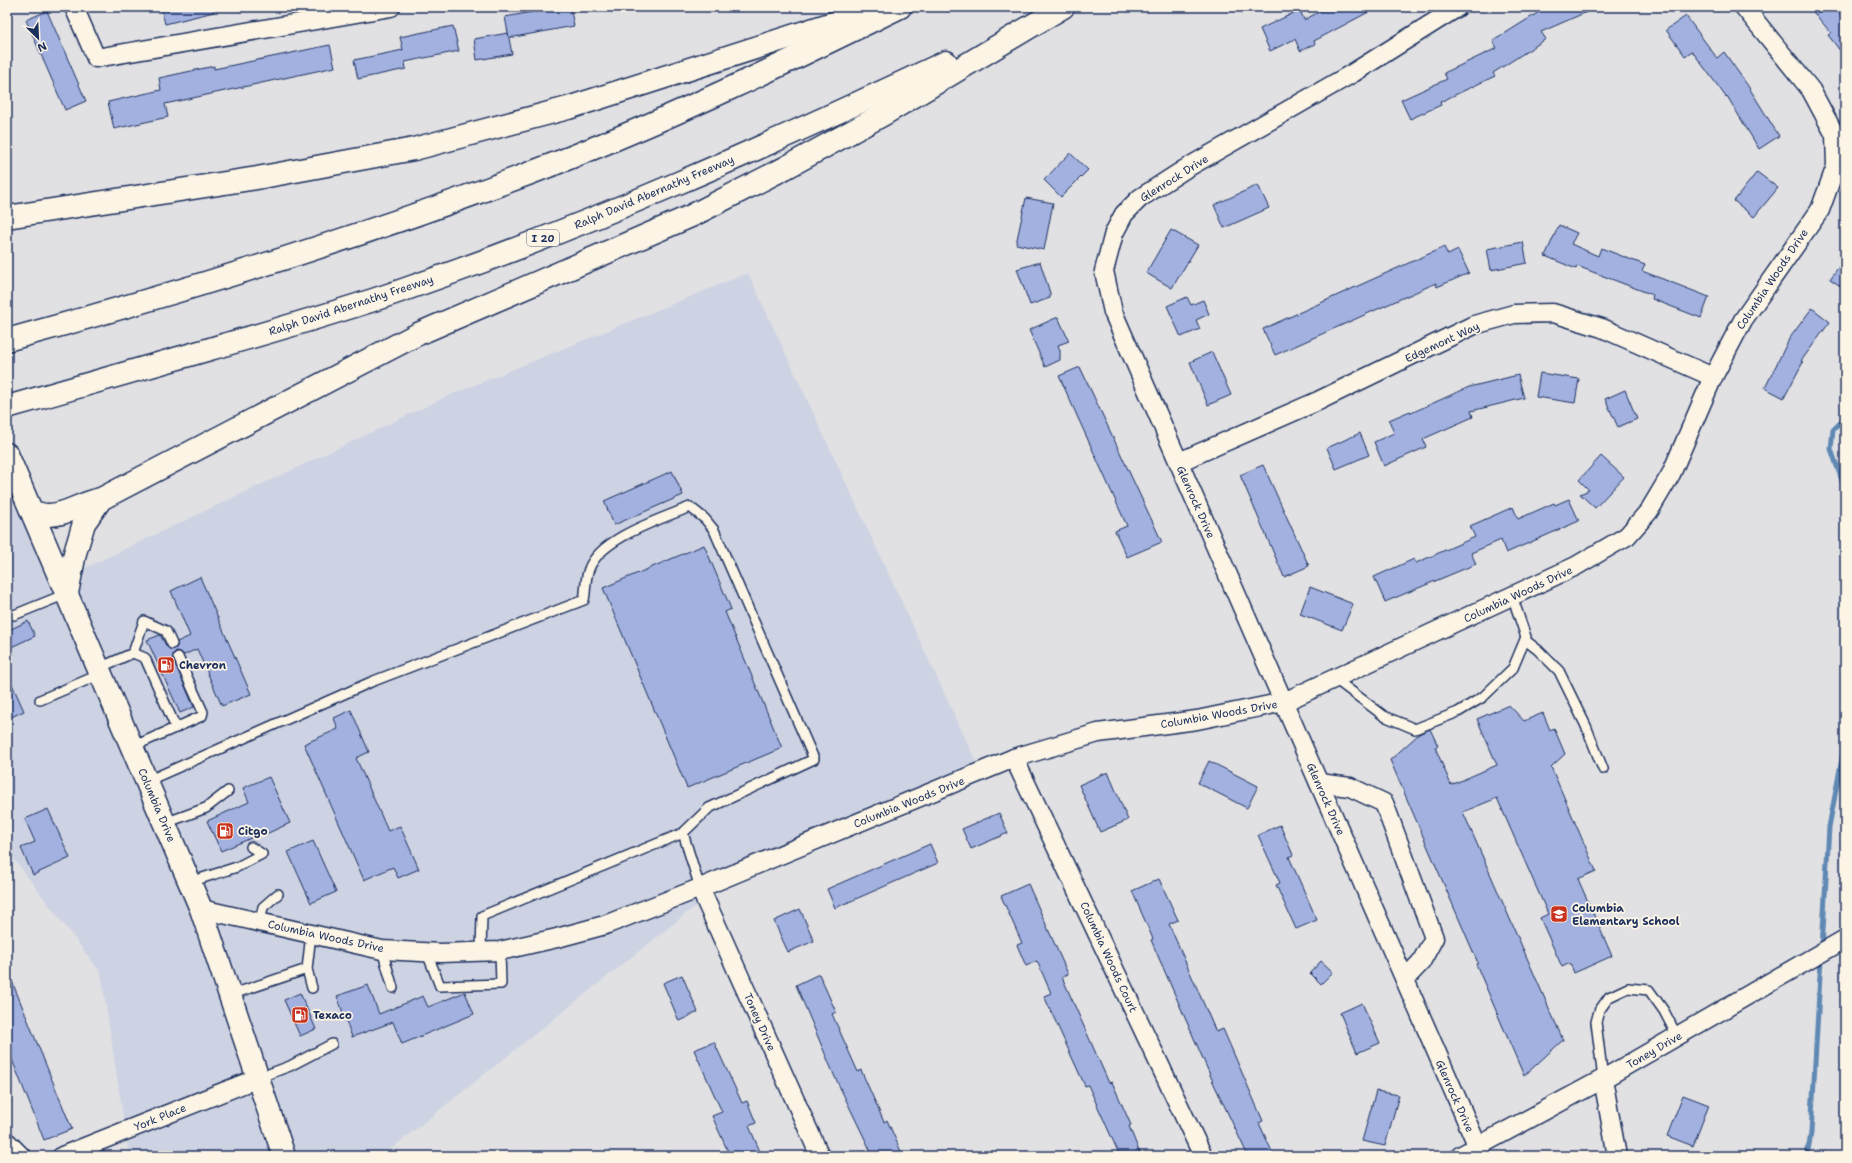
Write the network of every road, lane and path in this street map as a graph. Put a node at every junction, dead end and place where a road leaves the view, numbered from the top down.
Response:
1 (74, 7) edge
2 (391, 7) edge
3 (880, 7) edge
4 (900, 7) edge
5 (1056, 7) edge
6 (1063, 7) edge
7 (1458, 7) edge
8 (1744, 7) edge
9 (7, 217) edge
10 (7, 340) edge
11 (1712, 377) junction
12 (7, 407) edge
13 (9, 458) edge
14 (1179, 462) junction
15 (101, 499) junction
16 (32, 512) junction
17 (67, 593) junction
18 (1512, 596) junction
19 (14, 615) dead end
20 (1525, 640) junction
21 (172, 644) dead end
22 (133, 652) junction
23 (178, 657) dead end
24 (100, 671) junction
25 (1335, 679) junction
26 (172, 695) dead end
27 (163, 699) junction
28 (40, 700) dead end
29 (1284, 702) junction
30 (176, 728) junction
31 (132, 747) junction
32 (1014, 758) junction
33 (1603, 768) dead end
34 (147, 781) junction
35 (1319, 783) junction
36 (228, 791) dead end
37 (165, 823) junction
38 (683, 833) junction
39 (251, 847) dead end
40 (190, 882) junction
41 (700, 888) junction
42 (278, 894) dead end
43 (201, 909) junction
44 (260, 922) junction
45 (311, 934) junction
46 (1845, 939) edge
47 (382, 950) junction
48 (500, 951) junction
49 (427, 952) junction
50 (481, 952) junction
51 (307, 969) junction
52 (1405, 979) junction
53 (312, 988) dead end
54 (393, 988) dead end
55 (230, 995) junction
56 (1677, 1036) junction
57 (332, 1044) dead end
58 (258, 1078) junction
59 (1603, 1079) junction
60 (7, 1142) edge
61 (1478, 1148) junction
62 (21, 1156) edge
63 (62, 1156) edge
64 (284, 1156) edge
65 (820, 1156) edge
66 (1203, 1156) edge
67 (1460, 1156) edge
68 (1617, 1156) edge

1 - 2 street
3 - 9 main road
4 - 10 main road
5 - 12 main road, Ralph David Abernathy Freeway / I 20
6 - 15 main road
7 - 14 street, Glenrock Drive
8 - 11 street, Columbia Woods Drive
11 - 14 street, Edgemont Way
11 - 18 street, Columbia Woods Drive
13 - 16 main road, Columbia Drive
14 - 29 street, Glenrock Drive
15 - 16 main road
15 - 17 main road
16 - 17 main road, Columbia Drive
17 - 19 lane
17 - 24 main road, Columbia Drive
18 - 20 lane
18 - 25 street, Columbia Woods Drive
20 - 25 lane
20 - 33 lane
21 - 22 lane
22 - 24 lane
22 - 27 lane
23 - 30 lane
24 - 28 lane
24 - 31 main road, Columbia Drive
25 - 29 street, Columbia Woods Drive
26 - 27 lane
27 - 30 lane
29 - 32 street, Columbia Woods Drive
29 - 35 street, Glenrock Drive
30 - 31 lane
31 - 34 main road, Columbia Drive
32 - 41 street, Columbia Woods Drive
32 - 66 street, Columbia Woods Court
34 - 37 main road, Columbia Drive
34 - 38 lane
35 - 52 street, Glenrock Drive
35 - 52 street
36 - 37 lane
37 - 40 main road, Columbia Drive
38 - 41 lane
38 - 50 lane
39 - 40 lane
40 - 43 main road, Columbia Drive
41 - 48 street, Columbia Woods Drive
41 - 65 street, Toney Drive
42 - 44 lane
43 - 44 street, Columbia Woods Drive
43 - 55 main road, Columbia Drive
44 - 45 street, Columbia Woods Drive
45 - 47 street, Columbia Woods Drive
45 - 51 lane
46 - 56 street, Toney Drive
47 - 49 street, Columbia Woods Drive
47 - 54 lane
48 - 49 lane
48 - 50 street, Columbia Woods Drive
49 - 50 street, Columbia Woods Drive
51 - 53 lane
51 - 55 lane
52 - 61 street, Glenrock Drive
55 - 58 main road, Columbia Drive
56 - 59 street, Toney Drive
56 - 59 lane
57 - 58 lane
58 - 63 street, York Place
58 - 64 main road, Columbia Drive
59 - 61 street, Toney Drive
59 - 68 street
60 - 62 street
61 - 67 street, Toney Drive

